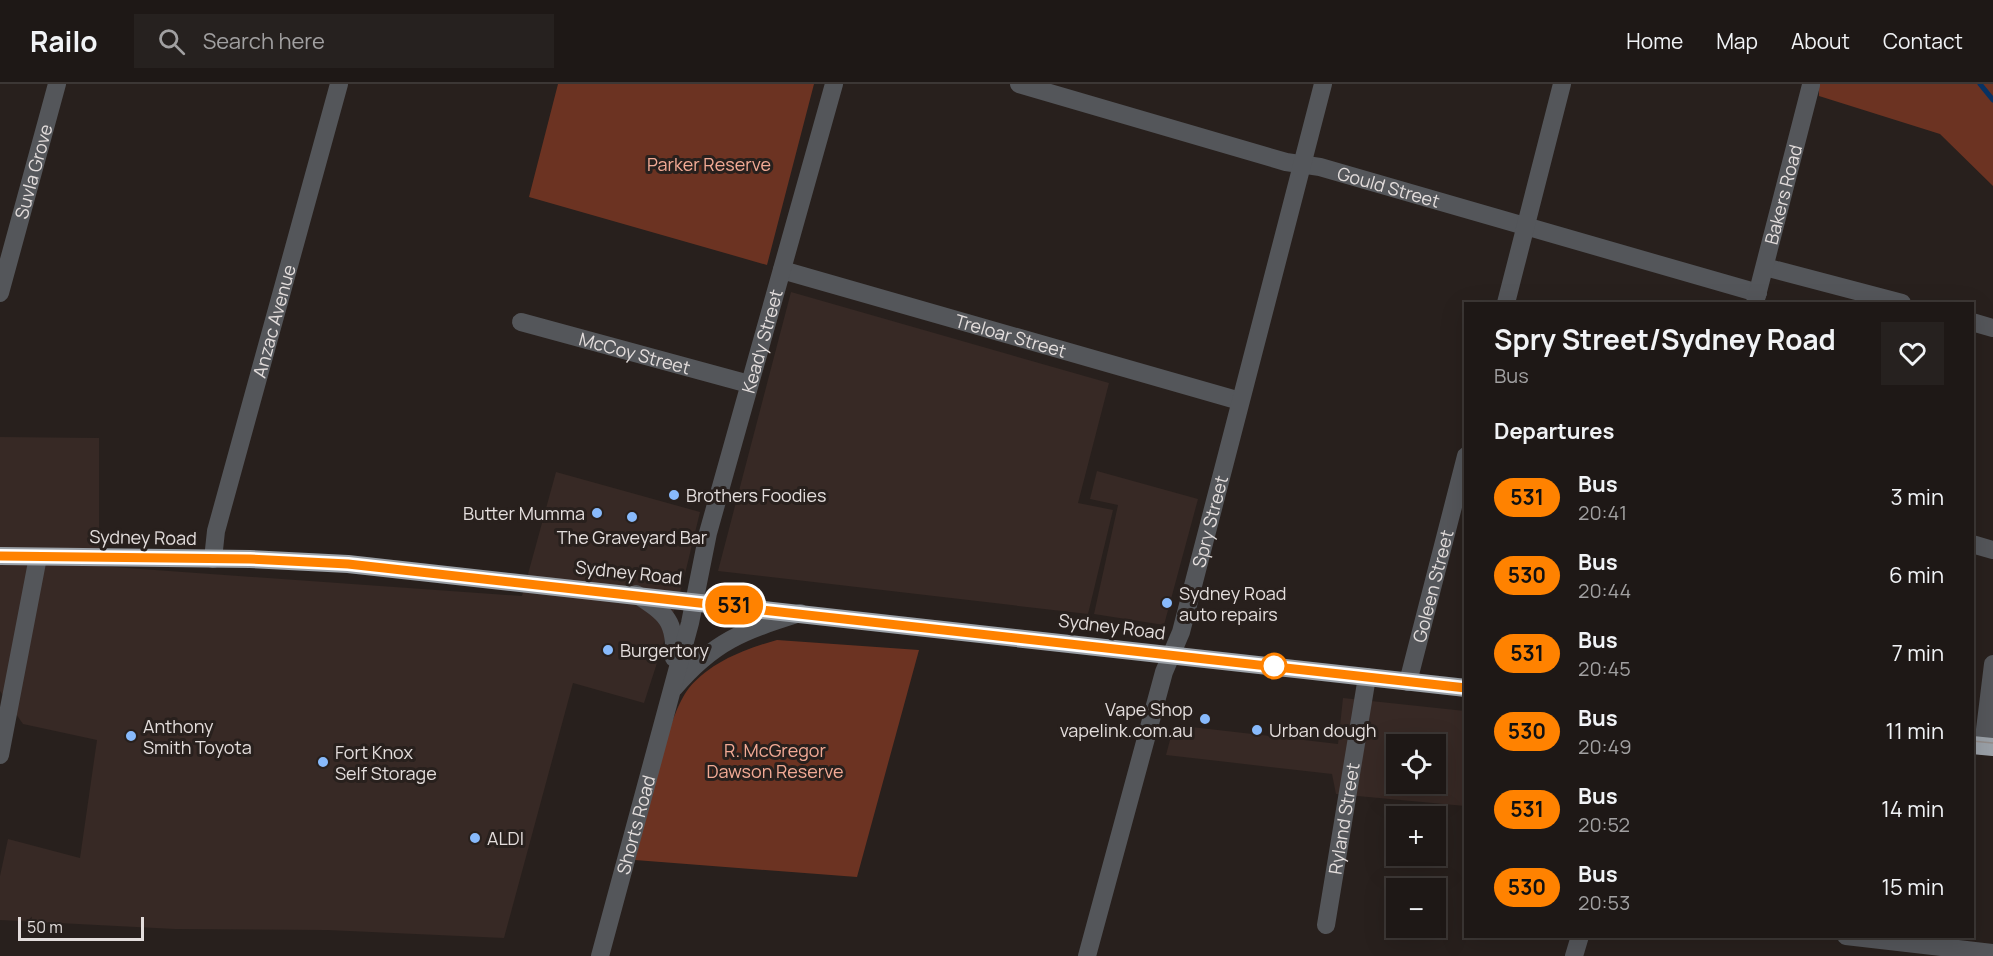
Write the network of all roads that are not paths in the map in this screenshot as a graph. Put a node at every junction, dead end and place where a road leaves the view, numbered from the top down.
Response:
1 (57, 84) edge
2 (339, 84) edge
3 (834, 84) edge
4 (1019, 84) edge
5 (1323, 84) edge
6 (1562, 84) edge
7 (1811, 86) dead end
8 (1051, 88) edge
9 (1304, 164) junction
10 (1526, 227) junction
11 (1765, 267) junction
12 (782, 270) junction
13 (0, 293) edge
14 (1756, 298) edge
15 (1506, 302) edge
16 (1898, 302) edge
17 (521, 322) dead end
18 (1974, 323) edge
19 (1993, 328) edge
20 (749, 384) junction
21 (1240, 401) junction
22 (1464, 464) edge
23 (1974, 545) edge
24 (1993, 550) edge
25 (0, 556) edge
26 (38, 557) junction
27 (213, 560) junction
28 (636, 594) junction
29 (694, 600) junction
30 (801, 612) junction
31 (1172, 654) junction
32 (1993, 664) edge
33 (1367, 677) junction
34 (1408, 682) junction
35 (672, 685) junction
36 (1464, 688) edge
37 (1983, 746) edge
38 (0, 755) edge
39 (1326, 925) dead end
40 (1579, 938) edge
41 (1864, 938) edge
42 (1993, 952) edge
43 (600, 956) edge
44 (1087, 956) edge
45 (1574, 956) edge

1 - 13 street, Suvla Grove
2 - 27 street, Anzac Avenue
3 - 12 street, Keady Street
4 - 8 street, Gould Street
5 - 9 street, Spry Street
6 - 10 street
7 - 11 street, Bakers Road
8 - 9 street, Gould Street
9 - 10 street, Gould Street
9 - 21 street, Spry Street
10 - 14 street, Gould Street
10 - 15 street
11 - 14 street, Bakers Road
11 - 16 street
12 - 20 street, Keady Street
12 - 21 street, Treloar Street
17 - 20 street, McCoy Street
18 - 19 street
20 - 29 street, Keady Street
21 - 31 street, Spry Street
22 - 34 street, Goleen Street
23 - 24 street
25 - 26 highway, Sydney Road
26 - 27 highway, Sydney Road
26 - 38 street
27 - 28 highway, Sydney Road
28 - 29 highway, Sydney Road
28 - 35 street, Shorts Road
29 - 30 highway, Sydney Road
29 - 35 street, Shorts Road
30 - 31 highway, Sydney Road
30 - 35 street, Shorts Road
31 - 33 highway, Sydney Road
31 - 44 street, Spry Street
32 - 37 street
33 - 34 highway, Sydney Road
33 - 39 street, Ryland Street
34 - 36 highway, Sydney Road
35 - 43 street, Shorts Road
40 - 45 street
41 - 42 street

